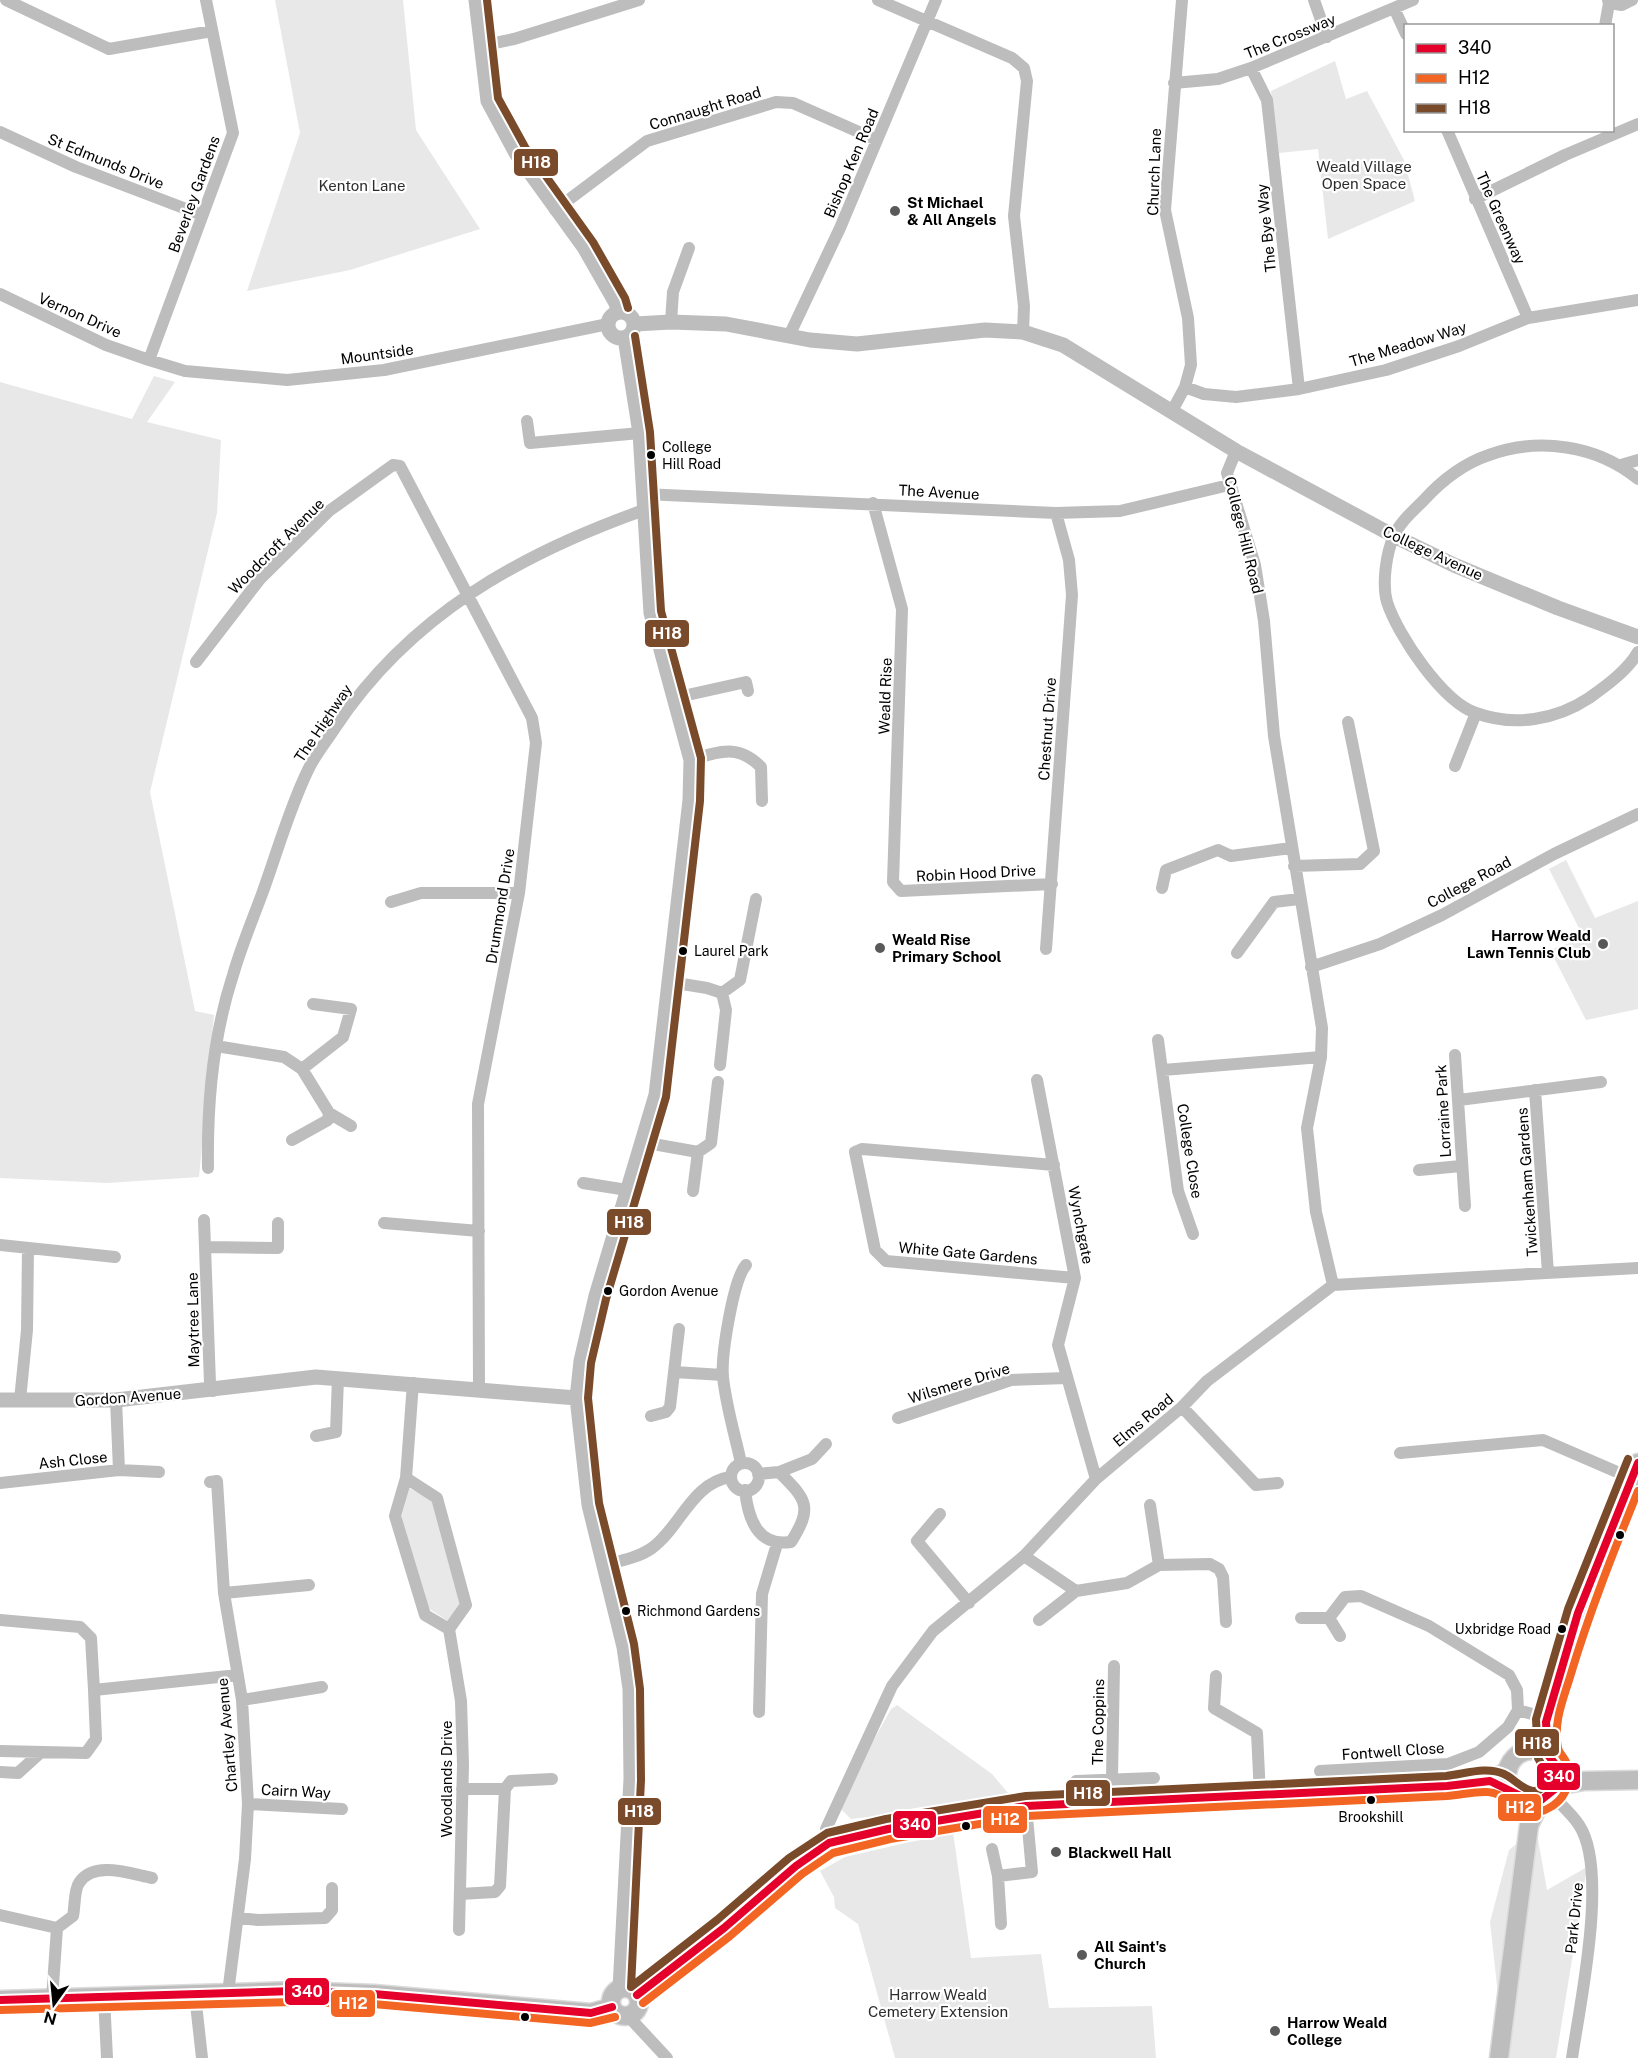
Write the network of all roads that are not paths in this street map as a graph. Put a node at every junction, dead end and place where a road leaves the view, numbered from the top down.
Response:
1 (6, 0) edge
2 (206, 0) edge
3 (476, 0) edge
4 (639, 0) edge
5 (878, 0) edge
6 (936, 0) edge
7 (1182, 0) edge
8 (1314, 0) edge
9 (1413, 0) edge
10 (1632, 0) edge
11 (1608, 1) edge
12 (1394, 8) junction
13 (927, 20) junction
14 (1605, 24) edge
15 (1404, 30) edge
16 (212, 31) junction
17 (1327, 38) junction
18 (480, 46) junction
19 (1251, 68) junction
20 (1173, 83) junction
21 (1638, 124) edge
22 (0, 132) edge
23 (1448, 132) edge
24 (877, 140) junction
25 (1475, 199) junction
26 (555, 210) junction
27 (202, 214) junction
28 (689, 248) dead end
29 (0, 294) edge
30 (1638, 300) edge
31 (618, 311) junction
32 (1528, 318) junction
33 (670, 322) junction
34 (608, 324) junction
35 (635, 324) junction
36 (1023, 332) junction
37 (789, 336) junction
38 (625, 338) junction
39 (149, 360) junction
40 (1185, 387) junction
41 (1299, 389) junction
42 (1172, 411) junction
43 (527, 422) dead end
44 (640, 433) junction
45 (1236, 451) junction
46 (1638, 460) edge
47 (393, 465) joint
48 (1621, 465) junction
49 (1638, 479) edge
50 (1229, 485) junction
51 (644, 502) junction
52 (873, 503) junction
53 (1056, 513) junction
54 (1394, 536) junction
55 (468, 594) junction
56 (1638, 637) edge
57 (1638, 652) edge
58 (196, 663) dead end
59 (748, 691) dead end
60 (674, 698) junction
61 (1476, 713) junction
62 (1348, 722) dead end
63 (691, 760) junction
64 (1455, 766) dead end
65 (762, 801) dead end
66 (1638, 814) edge
67 (1291, 848) junction
68 (1294, 866) junction
69 (1052, 884) junction
70 (1162, 888) dead end
71 (901, 891) joint
72 (519, 893) junction
73 (756, 899) dead end
74 (1299, 899) junction
75 (392, 902) dead end
76 (1046, 949) dead end
77 (1237, 953) dead end
78 (1311, 966) junction
79 (670, 982) junction
80 (722, 993) junction
81 (313, 1004) dead end
82 (1158, 1040) dead end
83 (216, 1046) junction
84 (1455, 1054) dead end
85 (1321, 1057) junction
86 (720, 1065) dead end
87 (302, 1069) junction
88 (1163, 1070) junction
89 (1037, 1080) dead end
90 (718, 1082) dead end
91 (1601, 1082) dead end
92 (1535, 1090) junction
93 (1459, 1100) junction
94 (329, 1113) junction
95 (351, 1126) dead end
96 (292, 1140) dead end
97 (642, 1143) junction
98 (698, 1152) junction
99 (1054, 1165) junction
100 (1461, 1166) junction
101 (208, 1168) dead end
102 (1419, 1170) dead end
103 (583, 1183) dead end
104 (627, 1190) junction
105 (693, 1191) dead end
106 (1465, 1206) dead end
107 (204, 1220) dead end
108 (278, 1223) dead end
109 (384, 1223) dead end
110 (479, 1231) junction
111 (1193, 1234) dead end
112 (0, 1245) edge
113 (207, 1247) junction
114 (28, 1248) junction
115 (116, 1257) dead end
116 (746, 1265) dead end
117 (1638, 1268) edge
118 (1548, 1273) junction
119 (1075, 1278) junction
120 (1333, 1285) junction
121 (679, 1329) dead end
122 (674, 1372) junction
123 (723, 1376) junction
124 (338, 1378) junction
125 (1066, 1378) junction
126 (413, 1383) junction
127 (479, 1389) junction
128 (213, 1391) junction
129 (577, 1398) junction
130 (0, 1400) edge
131 (20, 1400) junction
132 (116, 1401) junction
133 (1182, 1407) junction
134 (651, 1416) dead end
135 (898, 1418) dead end
136 (316, 1436) dead end
137 (826, 1444) dead end
138 (1400, 1453) dead end
139 (741, 1463) junction
140 (119, 1470) junction
141 (1634, 1470) edge
142 (159, 1472) dead end
143 (779, 1472) junction
144 (758, 1474) junction
145 (731, 1477) junction
146 (406, 1478) junction
147 (1096, 1479) junction
148 (210, 1482) dead end
149 (0, 1483) edge
150 (1278, 1483) dead end
151 (745, 1490) junction
152 (1150, 1505) dead end
153 (940, 1514) dead end
154 (777, 1544) junction
155 (1024, 1556) junction
156 (603, 1565) junction
157 (1159, 1565) junction
158 (309, 1585) dead end
159 (1076, 1591) junction
160 (224, 1593) junction
161 (969, 1603) junction
162 (1301, 1618) dead end
163 (1329, 1618) junction
164 (0, 1620) edge
165 (1038, 1620) dead end
166 (1226, 1622) dead end
167 (449, 1629) junction
168 (1340, 1636) dead end
169 (1114, 1666) dead end
170 (238, 1675) junction
171 (1216, 1676) dead end
172 (322, 1687) dead end
173 (94, 1690) junction
174 (242, 1700) junction
175 (1518, 1710) junction
176 (759, 1712) dead end
177 (1547, 1720) junction
178 (0, 1750) edge
179 (1528, 1750) junction
180 (40, 1754) junction
181 (0, 1772) edge
182 (1154, 1778) dead end
183 (552, 1779) dead end
184 (1106, 1779) junction
185 (1638, 1780) edge
186 (1076, 1781) dead end
187 (1537, 1783) junction
188 (462, 1789) junction
189 (505, 1789) junction
190 (1334, 1792) junction
191 (1260, 1796) junction
192 (1101, 1803) junction
193 (248, 1804) junction
194 (1026, 1806) junction
195 (342, 1809) dead end
196 (829, 1843) junction
197 (992, 1849) dead end
198 (998, 1876) junction
199 (152, 1878) dead end
200 (332, 1888) dead end
201 (460, 1894) junction
202 (0, 1915) edge
203 (238, 1918) junction
204 (1001, 1924) dead end
205 (57, 1928) junction
206 (459, 1930) dead end
207 (628, 1992) junction
208 (228, 1993) junction
209 (195, 1995) junction
210 (104, 1997) junction
211 (52, 1999) junction
212 (0, 2000) edge
213 (620, 2012) junction
214 (107, 2058) edge
215 (202, 2058) edge
216 (667, 2058) edge
217 (1499, 2058) edge
218 (1572, 2058) edge

1 - 16 street
2 - 16 street, Beverley Gardens
3 - 18 street
4 - 18 street
5 - 13 street
6 - 13 street, Bishop Ken Road
7 - 20 street, Church Lane
8 - 17 street
9 - 12 street, The Crossway
10 - 11 street
11 - 14 street
12 - 15 street
12 - 17 street, The Crossway
13 - 24 street, Bishop Ken Road
13 - 36 street
16 - 27 street, Beverley Gardens
17 - 19 street, The Crossway
18 - 26 street
19 - 20 street, The Crossway
19 - 41 street, The Bye Way
20 - 40 street, Church Lane
21 - 25 street
22 - 27 street, St Edmunds Drive
23 - 25 street, The Greenway
24 - 26 street, Connaught Road
24 - 37 street, Bishop Ken Road
25 - 32 street, The Greenway
26 - 31 street
27 - 39 street, Beverley Gardens
28 - 33 street
29 - 39 street, Vernon Drive
30 - 32 street, The Meadow Way
31 - 34 street
31 - 35 street
32 - 41 street, The Meadow Way
33 - 35 street
33 - 37 street
34 - 38 street
34 - 39 street, Mountside
35 - 38 street
36 - 37 street
36 - 42 street
38 - 44 street
40 - 41 street, The Meadow Way
40 - 42 street, Church Lane
42 - 45 street
43 - 44 street
44 - 51 street
45 - 50 street, College Hill Road
45 - 54 street, College Avenue
46 - 48 street
47 - 55 street, Drummond Drive
47 - 58 street, Woodcroft Avenue
48 - 49 street
48 - 54 street
50 - 53 street, The Avenue
50 - 67 street, College Hill Road
51 - 52 street, The Avenue
51 - 55 street, The Highway
51 - 60 street
52 - 53 street, The Avenue
52 - 71 street, Weald Rise
53 - 69 street, Chestnut Drive
54 - 56 street, College Avenue
54 - 61 street
55 - 72 street, Drummond Drive
55 - 83 street, The Highway
57 - 61 street
59 - 60 street
60 - 63 street
61 - 64 street
62 - 68 street
63 - 65 street
63 - 79 street
66 - 78 street, College Road
67 - 68 street, College Hill Road
67 - 70 street
68 - 74 street, College Hill Road
69 - 71 street, Robin Hood Drive
69 - 76 street, Chestnut Drive
72 - 75 street
72 - 110 street, Drummond Drive
73 - 80 street
74 - 77 street
74 - 78 street, College Hill Road
78 - 85 street, College Hill Road
79 - 80 street
79 - 97 street
80 - 86 street
81 - 87 street
82 - 88 street, College Close
83 - 87 street
83 - 101 street, The Highway
84 - 93 street, Lorraine Park
85 - 88 street
85 - 120 street, College Hill Road
87 - 94 street
88 - 111 street, College Close
89 - 99 street, Wynchgate
90 - 98 street
91 - 92 street, Twickenham Gardens
92 - 93 street, Twickenham Gardens
92 - 118 street, Twickenham Gardens
93 - 100 street, Lorraine Park
94 - 95 street
94 - 96 street
97 - 98 street
97 - 104 street
98 - 105 street
99 - 119 street, Wynchgate
99 - 119 street, White Gate Gardens
100 - 102 street, Lorraine Park
100 - 106 street, Lorraine Park
103 - 104 street
104 - 129 street
107 - 113 street, Maytree Lane
108 - 113 street
109 - 110 street
110 - 127 street, Drummond Drive
112 - 114 street
113 - 128 street, Maytree Lane
114 - 115 street
114 - 131 street
116 - 123 street
117 - 118 street
118 - 120 street
119 - 125 street, Wynchgate
120 - 133 street, Elms Road
121 - 122 street
122 - 123 street
122 - 134 street
123 - 139 street
124 - 126 street, Gordon Avenue
124 - 128 street, Gordon Avenue
124 - 136 street
125 - 135 street, Wilsmere Drive
125 - 147 street, Wynchgate
126 - 127 street, Gordon Avenue
126 - 146 street
127 - 129 street, Gordon Avenue
128 - 132 street, Gordon Avenue
129 - 156 street
130 - 131 street, Gordon Avenue
131 - 132 street, Gordon Avenue
132 - 140 street, Ash Close
133 - 147 street, Elms Road
133 - 150 street
137 - 143 street
138 - 141 street
139 - 144 street
139 - 145 street
140 - 142 street, Ash Close
140 - 149 street, Ash Close
141 - 177 main road
143 - 144 street
143 - 154 street
144 - 151 street
145 - 151 street
145 - 156 street
146 - 167 street
146 - 167 street
147 - 155 street, Elms Road
148 - 160 street, Chartley Avenue
151 - 154 street
152 - 157 street
153 - 161 street
154 - 176 street
155 - 159 street
155 - 161 street, Elms Road
156 - 207 street
157 - 159 street
157 - 166 street
158 - 160 street
159 - 165 street
160 - 170 street, Chartley Avenue
161 - 196 street, Elms Road
162 - 163 street
163 - 168 street
163 - 175 street
164 - 173 street
167 - 188 street, Woodlands Drive
169 - 184 street, The Coppins
170 - 173 street
170 - 174 street, Chartley Avenue
171 - 191 street
172 - 174 street
173 - 180 street
174 - 193 street, Chartley Avenue
175 - 177 street
175 - 190 street, Fontwell Close
177 - 179 main road
177 - 187 main road
178 - 180 street
179 - 187 main road
179 - 187 main road
180 - 181 street
182 - 184 street, The Coppins
183 - 189 street
184 - 186 street, The Coppins
184 - 192 street, The Coppins
185 - 187 main road
187 - 190 main road
187 - 217 main road
187 - 218 street, Park Drive
188 - 189 street
188 - 201 street, Woodlands Drive
189 - 201 street
190 - 191 main road
191 - 192 main road
192 - 194 main road
193 - 195 street, Cairn Way
193 - 203 street, Chartley Avenue
194 - 196 main road
194 - 198 street
196 - 207 main road
197 - 198 street
198 - 204 street
199 - 205 street
200 - 203 street
201 - 206 street, Woodlands Drive
202 - 205 street
203 - 208 street, Chartley Avenue
205 - 211 street
207 - 213 main road
207 - 213 main road
208 - 209 main road
208 - 213 main road
209 - 210 main road
209 - 215 street
210 - 211 main road
210 - 214 street
211 - 212 main road
213 - 216 street

